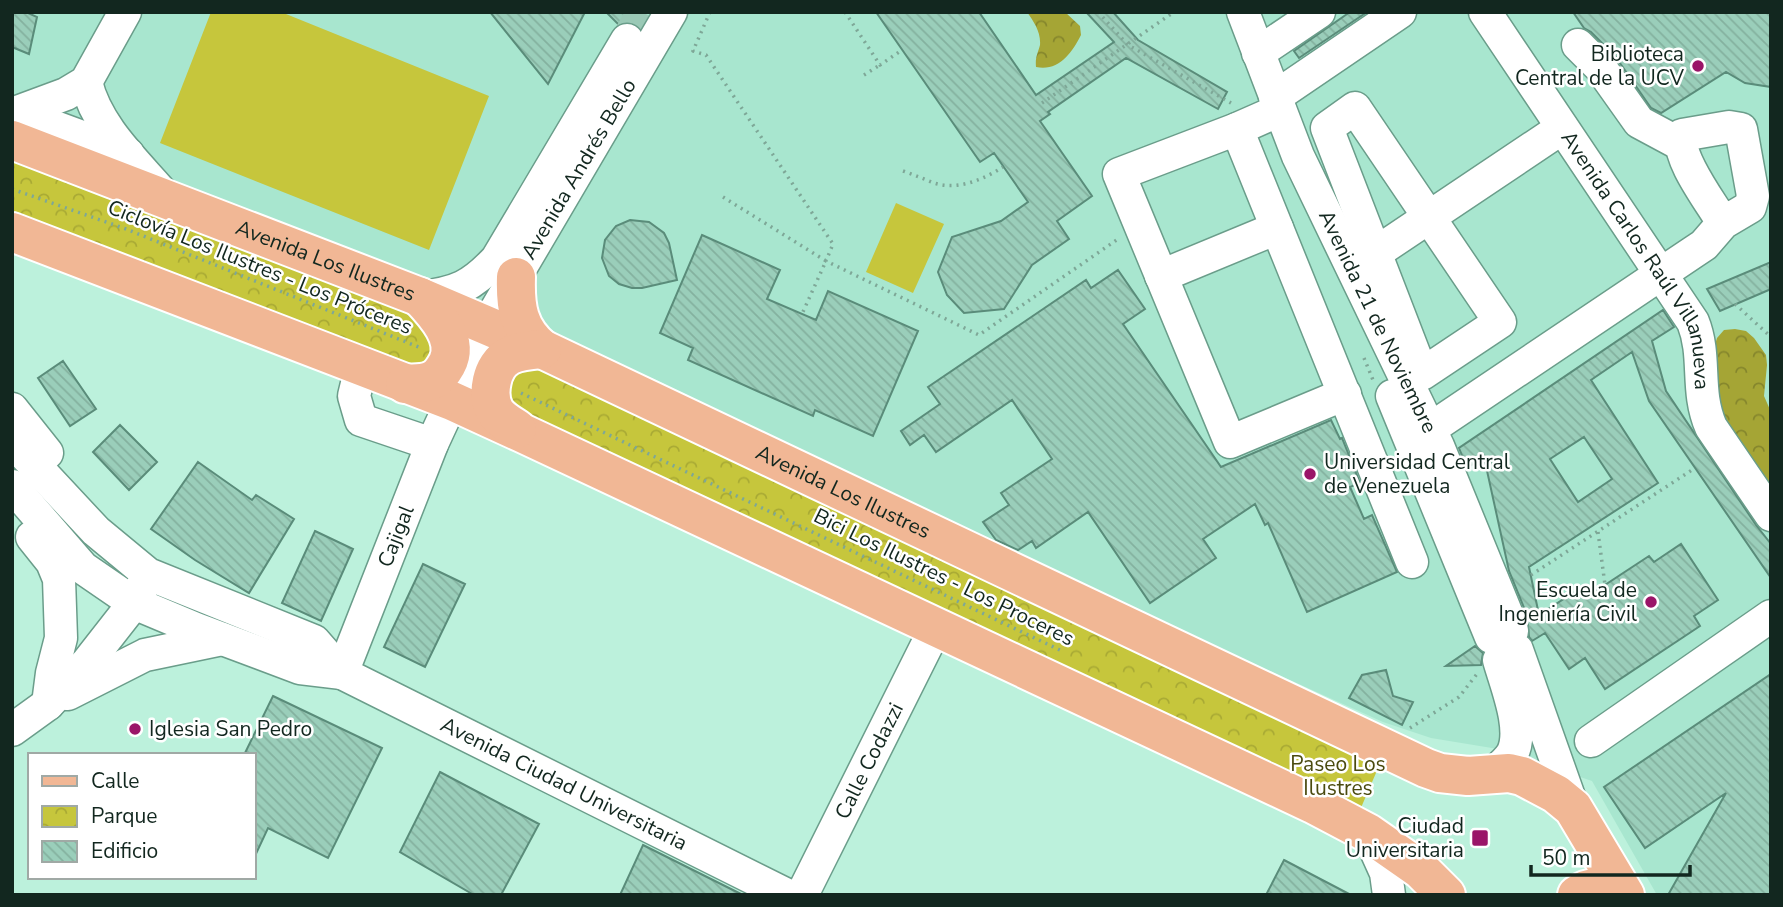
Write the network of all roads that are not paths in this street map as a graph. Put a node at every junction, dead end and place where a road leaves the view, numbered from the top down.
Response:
1 (125, 12) edge
2 (671, 12) edge
3 (1235, 12) edge
4 (1242, 12) edge
5 (1319, 12) edge
6 (1400, 12) edge
7 (1485, 12) edge
8 (627, 40) tunnel mouth
9 (1578, 44) dead end
10 (1258, 53) junction
11 (86, 82) junction
12 (1273, 101) junction
13 (14, 122) edge
14 (1562, 128) junction
15 (1237, 129) junction
16 (1680, 144) junction
17 (129, 154) junction
18 (168, 200) junction
19 (1429, 217) junction
20 (1723, 223) junction
21 (1277, 228) junction
22 (12, 232) edge
23 (1374, 254) junction
24 (1661, 273) junction
25 (1161, 276) junction
26 (516, 277) junction
27 (420, 297) junction
28 (487, 325) junction
29 (542, 349) junction
30 (361, 367) junction
31 (405, 384) junction
32 (1345, 394) junction
33 (452, 401) junction
34 (12, 409) edge
35 (1430, 429) junction
36 (522, 433) junction
37 (12, 441) edge
38 (432, 444) junction
39 (12, 468) edge
40 (51, 482) junction
41 (12, 486) edge
42 (12, 511) edge
43 (1771, 515) edge
44 (1412, 562) dead end
45 (148, 574) junction
46 (134, 603) junction
47 (1771, 616) edge
48 (936, 627) junction
49 (222, 639) junction
50 (1501, 649) junction
51 (342, 673) junction
52 (48, 704) junction
53 (12, 730) edge
54 (1591, 741) dead end
55 (1492, 774) junction
56 (1573, 808) junction
57 (1368, 833) junction
58 (787, 895) edge
59 (802, 895) edge
60 (1389, 895) edge
61 (1446, 895) edge
62 (1577, 895) edge
63 (1616, 895) edge
64 (1625, 895) edge

1 - 11 street
2 - 26 street, Avenida Andrés Bello
3 - 12 street, Avenida 21 de Noviembre
4 - 10 street, Avenida 21 de Noviembre
5 - 10 street
6 - 12 street
7 - 14 street, Avenida Carlos Raúl Villanueva
8 - 27 street, Avenida Andrés Bello
9 - 16 street
10 - 12 street, Avenida 21 de Noviembre
11 - 13 street
11 - 17 street
12 - 15 street
12 - 35 street, Avenida 21 de Noviembre
12 - 50 street, Avenida 21 de Noviembre
13 - 17 street
13 - 18 main road, Avenida Los Ilustres
14 - 19 street
14 - 24 street, Avenida Carlos Raúl Villanueva
15 - 21 street
15 - 25 street
16 - 20 street
16 - 20 street
17 - 18 street
18 - 27 main road, Avenida Los Ilustres
19 - 23 street
19 - 23 street
19 - 23 street
20 - 24 street
21 - 25 street
21 - 32 street
22 - 30 main road
24 - 35 street
24 - 43 street, Avenida Carlos Raúl Villanueva
25 - 32 street
26 - 28 street, Avenida Andrés Bello
26 - 29 main road
27 - 28 main road, Avenida Los Ilustres
27 - 31 main road
28 - 29 main road, Avenida Los Ilustres
28 - 33 street, Avenida Andrés Bello
29 - 36 main road
29 - 55 main road, Avenida Los Ilustres
30 - 31 main road
30 - 38 street
31 - 33 main road
32 - 44 street
33 - 36 main road
33 - 38 street, Cajigal
34 - 40 street
35 - 50 street, Avenida 21 de Noviembre
36 - 48 main road
37 - 40 street, Avenida Ciudad Universitaria
38 - 51 street, Cajigal
39 - 46 street, Avenida Ciudad Universitaria
40 - 45 street, Avenida Ciudad Universitaria
41 - 46 street, Avenida Ciudad Universitaria
42 - 52 street
45 - 46 street
45 - 51 street, Avenida Ciudad Universitaria
46 - 49 street, Avenida Ciudad Universitaria
46 - 52 street
47 - 54 street
48 - 57 main road
48 - 59 street, Calle Codazzi
49 - 51 street, Avenida Ciudad Universitaria
49 - 52 street
50 - 55 street, Avenida 21 de Noviembre
50 - 56 street, Avenida 21 de Noviembre
51 - 58 street, Avenida Ciudad Universitaria
52 - 53 street
55 - 56 main road, Avenida Los Ilustres
56 - 64 main road, Avenida Los Ilustres
57 - 60 street
57 - 61 main road
62 - 63 main road

